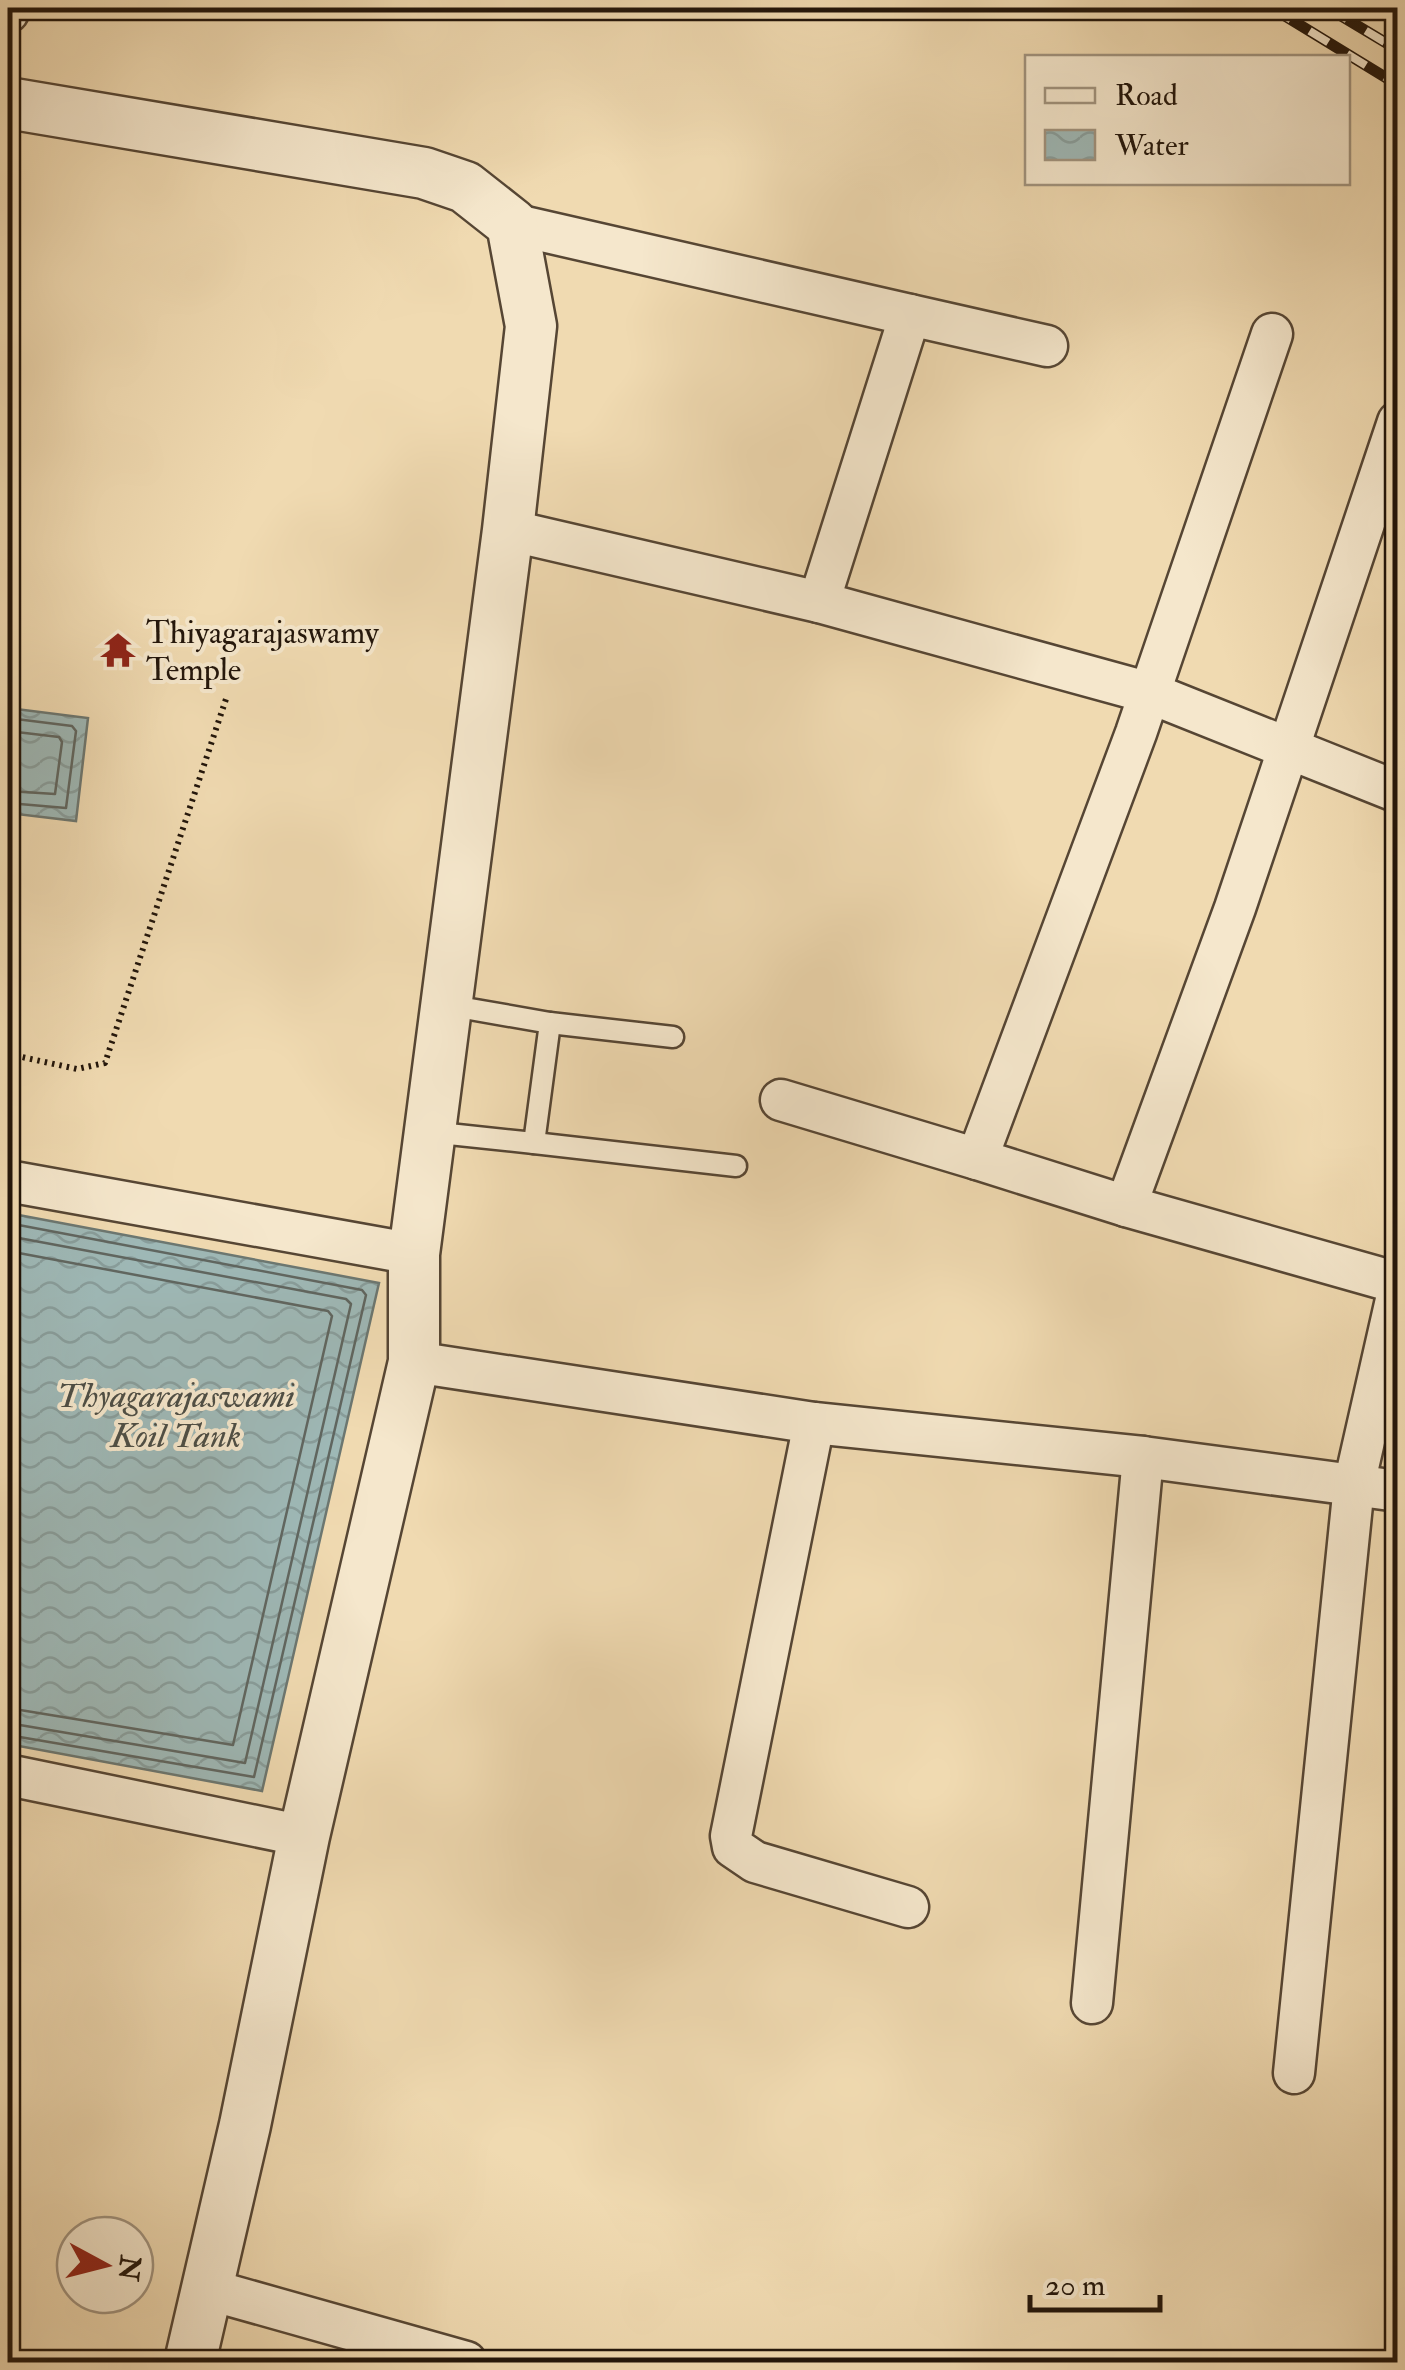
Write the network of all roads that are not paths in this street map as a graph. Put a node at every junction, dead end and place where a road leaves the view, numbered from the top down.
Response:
1 (8, 103) edge
2 (512, 224) junction
3 (910, 316) junction
4 (1272, 334) dead end
5 (1047, 346) dead end
6 (1398, 422) edge
7 (508, 530) junction
8 (819, 602) junction
9 (1150, 694) junction
10 (1288, 750) junction
11 (1398, 792) edge
12 (447, 1006) junction
13 (550, 1023) junction
14 (674, 1037) dead end
15 (781, 1100) dead end
16 (430, 1132) junction
17 (534, 1142) junction
18 (977, 1158) junction
19 (736, 1166) dead end
20 (8, 1181) edge
21 (1126, 1206) junction
22 (414, 1254) junction
23 (1398, 1283) edge
24 (1398, 1291) edge
25 (414, 1362) junction
26 (814, 1423) junction
27 (1143, 1456) junction
28 (1354, 1484) junction
29 (1398, 1491) edge
30 (8, 1776) edge
31 (304, 1836) junction
32 (908, 1907) dead end
33 (1092, 2003) dead end
34 (1294, 2073) dead end
35 (207, 2289) junction
36 (190, 2362) edge
37 (466, 2362) edge

1 - 2 street
2 - 3 street
2 - 7 street
3 - 5 street
3 - 8 street
4 - 9 street
6 - 10 street
7 - 8 street
7 - 12 street
8 - 9 street
9 - 10 street
9 - 18 street
10 - 11 street
10 - 21 street
12 - 13 lane
12 - 16 street
13 - 14 lane
13 - 17 lane
15 - 18 street
16 - 17 lane
16 - 22 street
17 - 19 lane
18 - 21 street
20 - 22 street
21 - 23 street
22 - 25 street
24 - 28 street
25 - 26 street
25 - 31 street
26 - 27 street
26 - 32 street
27 - 28 street
27 - 33 street
28 - 29 street
28 - 34 street
30 - 31 street
31 - 35 street
35 - 36 street
35 - 37 street

